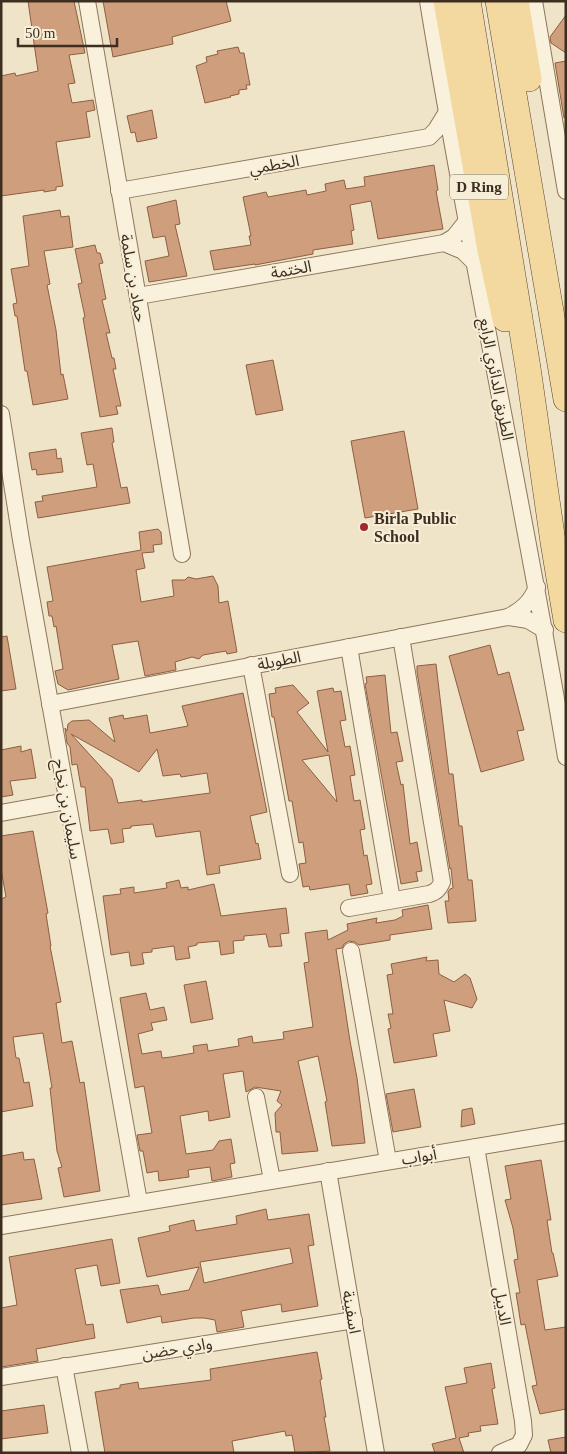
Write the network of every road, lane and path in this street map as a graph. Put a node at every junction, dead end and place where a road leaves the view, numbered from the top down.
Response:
1 (86, 1) edge
2 (428, 1) edge
3 (468, 1) edge
4 (498, 1) edge
5 (516, 1) edge
6 (545, 1) edge
7 (447, 10) edge
8 (537, 16) edge
9 (527, 65) junction
10 (441, 75) junction
11 (447, 112) junction
12 (429, 137) junction
13 (454, 153) junction
14 (119, 191) junction
15 (566, 191) edge
16 (466, 222) junction
17 (444, 243) junction
18 (473, 261) junction
19 (138, 296) junction
20 (566, 308) edge
21 (564, 363) edge
22 (528, 368) junction
23 (566, 399) edge
24 (1, 414) edge
25 (182, 554) dead end
26 (537, 587) junction
27 (508, 617) junction
28 (555, 625) edge
29 (401, 637) junction
30 (349, 647) junction
31 (252, 665) junction
32 (50, 704) junction
33 (566, 757) edge
34 (67, 802) junction
35 (1, 813) edge
36 (290, 874) dead end
37 (392, 900) junction
38 (349, 908) dead end
39 (351, 951) dead end
40 (256, 1097) dead end
41 (566, 1132) edge
42 (476, 1147) junction
43 (388, 1161) junction
44 (328, 1171) junction
45 (272, 1180) junction
46 (139, 1202) junction
47 (1, 1226) edge
48 (354, 1320) junction
49 (64, 1366) junction
50 (1, 1377) edge
51 (80, 1453) edge
52 (376, 1453) edge
53 (500, 1453) edge

1 - 14 street, حماد بن سلمة
2 - 10 street, الطريق الدائري الرابع
3 - 22 main road, الطريق الدائري الرابع / D Ring
4 - 21 main road, D Ring
5 - 9 main road
6 - 8 street
7 - 10 main road
7 - 22 main road, D Ring
8 - 9 main road
8 - 15 street
9 - 20 main road
10 - 11 street, الطريق الدائري الرابع
11 - 12 street
11 - 13 street, الطريق الدائري الرابع
12 - 13 street
12 - 14 street, الخطمي
13 - 16 street, الطريق الدائري الرابع
14 - 19 street, حماد بن سلمة
16 - 17 street
16 - 18 street, الطريق الدائري الرابع
17 - 18 street
17 - 19 street, الختمة
18 - 26 street, الطريق الدائري الرابع
19 - 25 street, حماد بن سلمة
21 - 23 main road, D Ring
22 - 28 main road, الطريق الدائري الرابع / D Ring
24 - 32 street, سليمان بن نجاح
26 - 27 street, الطويلة
26 - 28 street, الطريق الدائري الرابع
27 - 28 street, الطويلة
27 - 29 street, الطويلة
28 - 33 street, الطريق الدائري الرابع
29 - 30 street, الطويلة
29 - 37 street
30 - 31 street, الطويلة
30 - 37 street
31 - 32 street, الطويلة
31 - 36 street
32 - 34 street, سليمان بن نجاح
34 - 35 street
34 - 46 street, سليمان بن نجاح
37 - 38 street
39 - 43 street
40 - 45 street
41 - 42 street, أبواب
42 - 43 street, أبواب
42 - 53 street, الديبل
43 - 44 street, أبواب
44 - 45 street, أبواب
44 - 48 street, اسفينة
45 - 46 street, أبواب
46 - 47 street, أبواب
48 - 49 street, وادي حضن
48 - 52 street, اسفينة
49 - 50 street, وادي حضن
49 - 51 street

